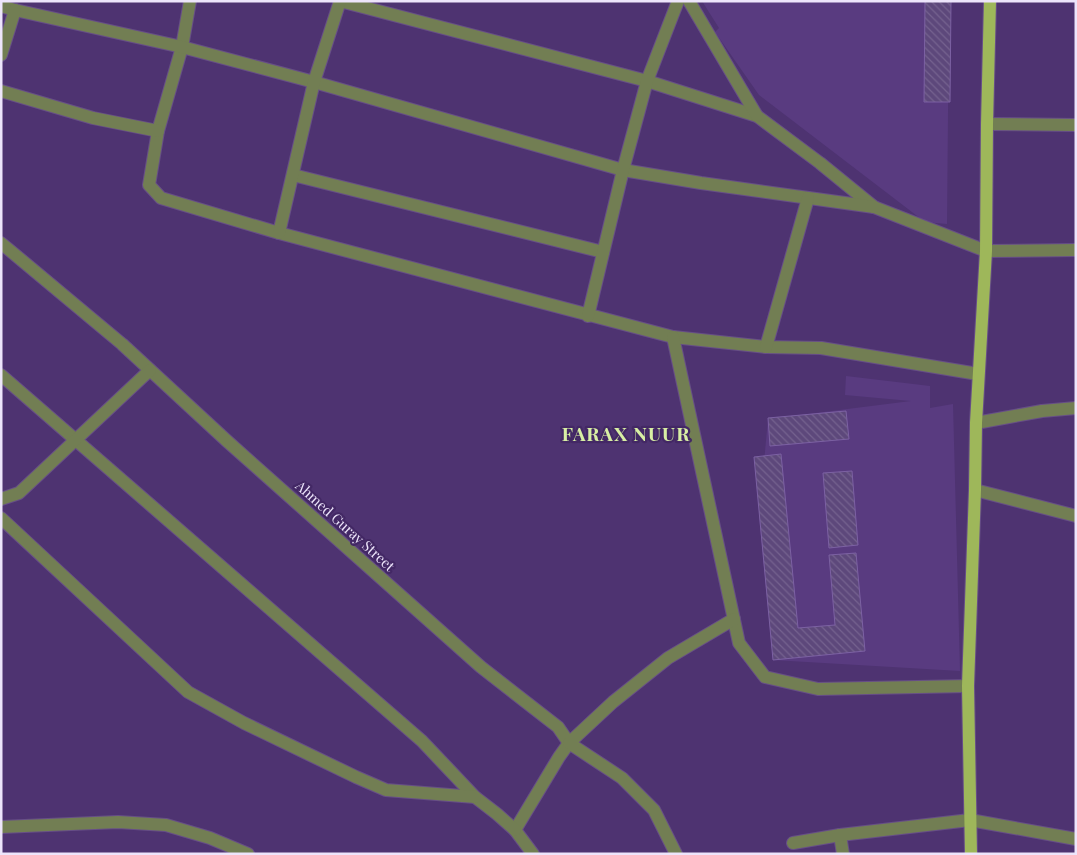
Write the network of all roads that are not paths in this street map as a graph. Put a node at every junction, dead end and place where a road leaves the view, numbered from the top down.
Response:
1 (190, 1) edge
2 (340, 1) edge
3 (678, 1) edge
4 (689, 1) edge
5 (990, 1) edge
6 (1, 6) edge
7 (16, 10) junction
8 (182, 47) junction
9 (1, 55) edge
10 (648, 81) junction
11 (314, 82) junction
12 (1, 91) edge
13 (757, 116) junction
14 (987, 124) junction
15 (1076, 125) edge
16 (158, 131) junction
17 (623, 170) junction
18 (293, 175) junction
19 (808, 198) junction
20 (874, 207) junction
21 (279, 233) junction
22 (1, 243) edge
23 (1076, 250) edge
24 (986, 251) junction
25 (603, 252) junction
26 (588, 316) junction
27 (673, 337) junction
28 (766, 347) junction
29 (150, 370) junction
30 (978, 374) junction
31 (1, 375) edge
32 (1076, 408) edge
33 (976, 423) junction
34 (76, 440) junction
35 (975, 490) junction
36 (1, 499) edge
37 (1076, 516) edge
38 (1, 518) edge
39 (734, 619) junction
40 (968, 686) junction
41 (569, 743) junction
42 (475, 797) junction
43 (970, 820) junction
44 (1, 828) edge
45 (515, 830) junction
46 (840, 835) junction
47 (1076, 839) edge
48 (793, 843) dead end
49 (229, 850) edge
50 (248, 854) edge
51 (533, 854) edge
52 (676, 854) edge
53 (843, 854) edge
54 (971, 854) edge

1 - 8 street
2 - 10 street
2 - 11 street
3 - 10 street
4 - 13 street
5 - 14 main road
6 - 7 street
7 - 8 street
7 - 9 street
8 - 11 street
8 - 16 street
10 - 13 street
10 - 17 street
11 - 17 street
11 - 18 street
12 - 16 street
13 - 20 street
14 - 15 street
14 - 24 main road
16 - 21 street
17 - 19 street
17 - 25 street
18 - 21 street
18 - 25 street
19 - 20 street
19 - 28 street
20 - 24 street
21 - 26 street
22 - 29 street, Ahmed Guray Street
23 - 24 street
24 - 30 main road
25 - 26 street
26 - 27 street
27 - 28 street
27 - 39 street
28 - 30 street
29 - 34 street
29 - 41 street, Ahmed Guray Street
30 - 33 main road
31 - 34 street
32 - 33 street
33 - 35 main road
34 - 36 street
34 - 42 street
35 - 37 street
35 - 40 main road
38 - 42 street
39 - 40 street
39 - 41 street
40 - 43 main road
41 - 45 street
41 - 52 street, Ahmed Guray Street
42 - 45 street
43 - 46 street
43 - 47 street
43 - 54 main road
44 - 49 street
45 - 51 street
46 - 48 street
46 - 53 street
49 - 50 street

